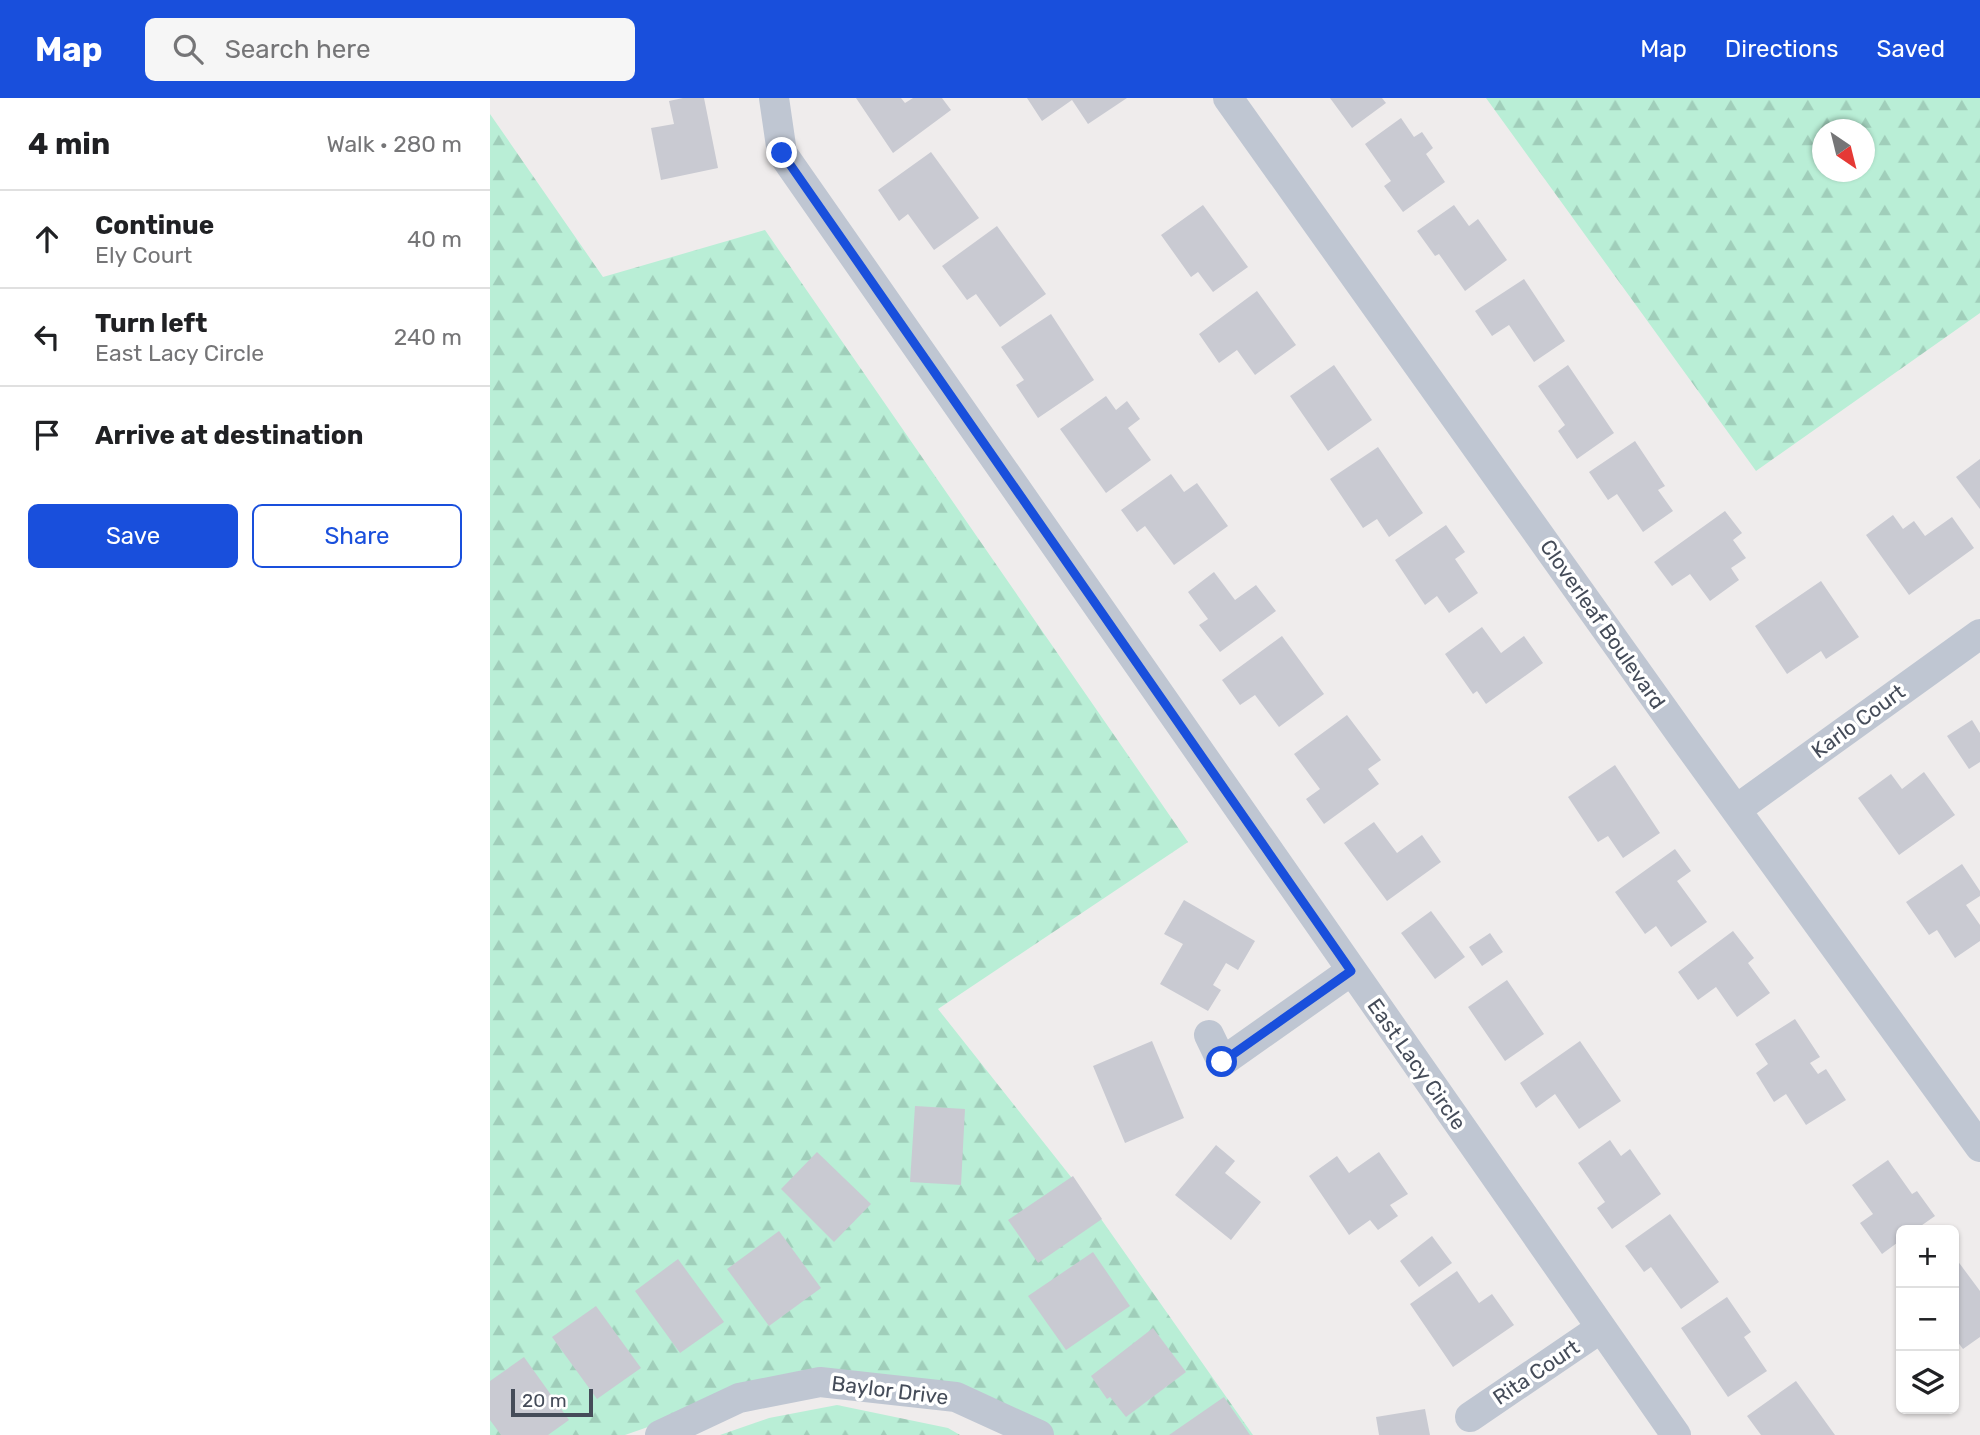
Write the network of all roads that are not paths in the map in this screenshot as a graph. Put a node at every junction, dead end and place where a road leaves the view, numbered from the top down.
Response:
1 (774, 98) edge
2 (1228, 98) edge
3 (1980, 634) edge
4 (1737, 809) junction
5 (1351, 971) junction
6 (1209, 1035) dead end
7 (1980, 1147) edge
8 (1601, 1328) junction
9 (1470, 1417) dead end
10 (660, 1435) edge
11 (1038, 1435) edge
12 (1676, 1435) edge

1 - 5 street, East Lacy Circle
2 - 4 street, Cloverleaf Boulevard
3 - 4 street, Karlo Court
4 - 7 street, Cloverleaf Boulevard
5 - 6 street
5 - 8 street, East Lacy Circle
8 - 9 street, Rita Court
8 - 12 street, East Lacy Circle
10 - 11 street, Baylor Drive

